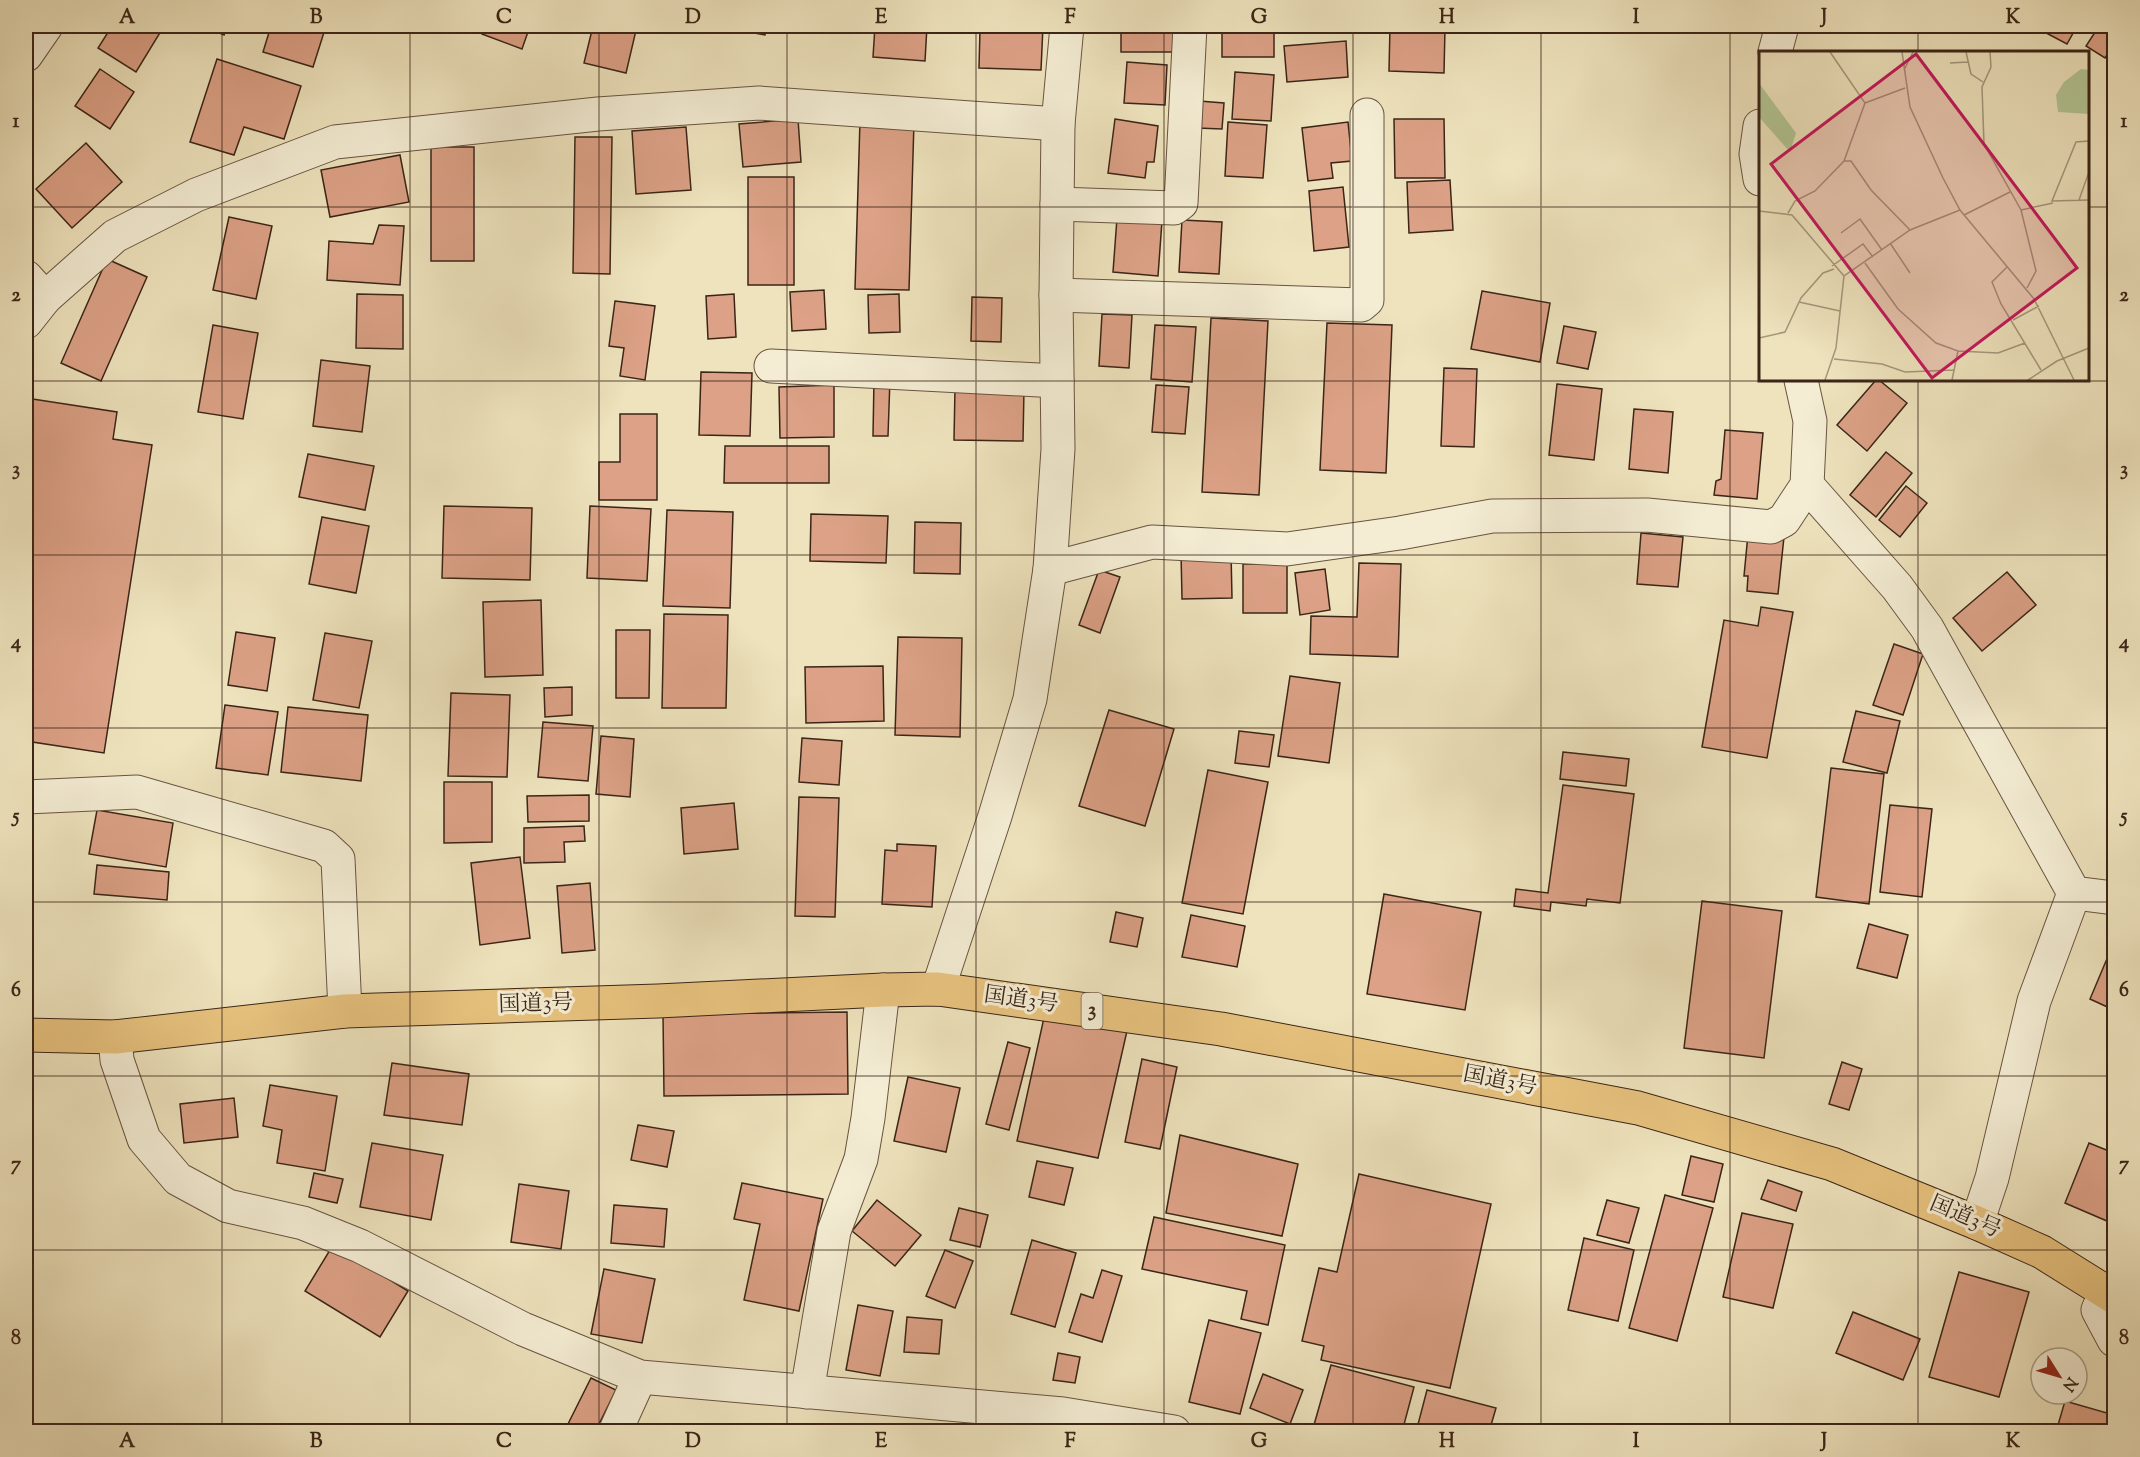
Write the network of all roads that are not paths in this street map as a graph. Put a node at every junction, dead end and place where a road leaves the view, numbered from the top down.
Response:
1 (46, 26) edge
2 (1067, 26) edge
3 (1190, 26) edge
4 (1782, 26) edge
5 (1775, 51) edge
6 (26, 55) edge
7 (1366, 115) dead end
8 (1058, 124) junction
9 (1759, 137) edge
10 (1759, 169) edge
11 (1057, 204) junction
12 (1056, 295) junction
13 (32, 299) edge
14 (771, 366) dead end
15 (1057, 381) junction
16 (1801, 381) edge
17 (1807, 484) junction
18 (1050, 569) junction
19 (26, 797) edge
20 (2074, 892) junction
21 (2115, 898) edge
22 (938, 989) junction
23 (883, 990) junction
24 (345, 1011) junction
25 (26, 1035) edge
26 (115, 1037) junction
27 (1977, 1223) junction
28 (2110, 1294) edge
29 (2115, 1340) edge
30 (640, 1377) junction
31 (807, 1392) junction
32 (615, 1431) edge
33 (1174, 1431) edge

1 - 6 street
2 - 8 street
3 - 11 street
4 - 5 street
7 - 12 street
8 - 11 street
8 - 13 street
9 - 10 street
11 - 12 street
12 - 15 street
14 - 15 street
15 - 18 street
16 - 17 street
17 - 18 street
17 - 20 street
18 - 22 street
19 - 24 street
20 - 21 street
20 - 27 street
22 - 23 highway, 国道3号 / 3
22 - 27 highway, 国道3号 / 3
23 - 24 highway, 国道3号 / 3
23 - 31 street
24 - 26 highway, 国道3号 / 3
25 - 26 highway, 国道3号 / 3
26 - 30 street
27 - 28 highway, 国道3号 / 3
28 - 29 street
30 - 31 street
30 - 32 street
31 - 33 street

